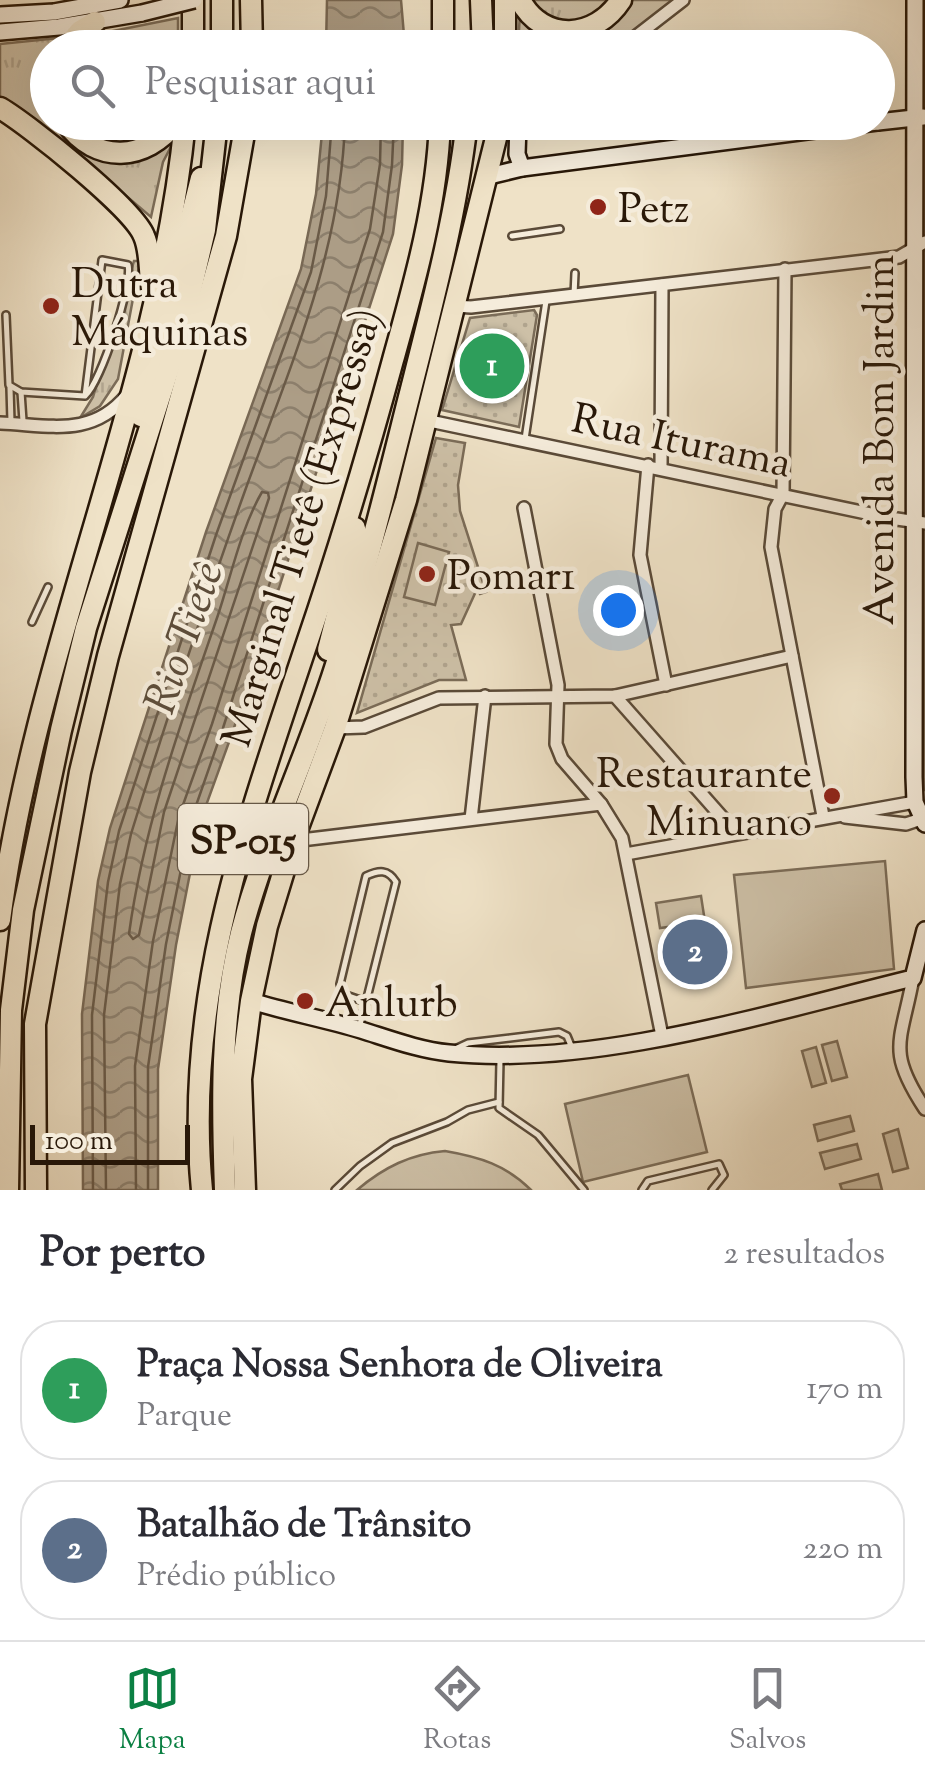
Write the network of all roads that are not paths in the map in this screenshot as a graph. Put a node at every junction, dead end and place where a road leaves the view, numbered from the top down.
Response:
1 (120, 0) edge
2 (194, 0) edge
3 (222, 0) edge
4 (252, 0) edge
5 (443, 0) edge
6 (468, 0) edge
7 (481, 0) edge
8 (505, 0) edge
9 (520, 0) edge
10 (620, 0) edge
11 (684, 0) edge
12 (915, 0) edge
13 (0, 15) edge
14 (96, 22) junction
15 (82, 30) edge
16 (194, 30) edge
17 (222, 30) edge
18 (252, 30) edge
19 (443, 30) edge
20 (469, 30) edge
21 (482, 30) edge
22 (505, 30) edge
23 (554, 30) edge
24 (573, 30) edge
25 (645, 30) edge
26 (0, 32) edge
27 (0, 108) edge
28 (920, 117) edge
29 (895, 120) edge
30 (30, 130) edge
31 (43, 140) edge
32 (83, 140) edge
33 (160, 140) edge
34 (182, 140) edge
35 (213, 140) edge
36 (215, 140) edge
37 (243, 140) edge
38 (439, 140) edge
39 (465, 140) edge
40 (478, 140) edge
41 (504, 140) edge
42 (512, 140) edge
43 (738, 140) edge
44 (522, 168) junction
45 (489, 176) junction
46 (560, 230) dead end
47 (473, 233) junction
48 (512, 236) dead end
49 (919, 245) edge
50 (785, 269) junction
51 (575, 273) dead end
52 (662, 285) junction
53 (574, 295) junction
54 (546, 298) junction
55 (154, 299) junction
56 (454, 306) junction
57 (6, 315) dead end
58 (9, 385) junction
59 (21, 392) junction
60 (130, 392) junction
61 (85, 396) junction
62 (425, 420) junction
63 (12, 424) edge
64 (526, 439) junction
65 (114, 457) junction
66 (654, 467) junction
67 (783, 494) junction
68 (355, 501) junction
69 (524, 508) dead end
70 (918, 522) edge
71 (48, 587) dead end
72 (32, 622) dead end
73 (792, 656) junction
74 (666, 685) junction
75 (485, 696) junction
76 (615, 696) junction
77 (559, 697) junction
78 (334, 728) junction
79 (32, 752) junction
80 (306, 754) junction
81 (915, 802) junction
82 (601, 804) junction
83 (827, 816) junction
84 (472, 819) junction
85 (924, 820) edge
86 (0, 825) edge
87 (736, 833) junction
88 (293, 841) junction
89 (626, 854) junction
90 (3, 870) edge
91 (0, 920) edge
92 (925, 930) edge
93 (914, 978) junction
94 (250, 1001) junction
95 (366, 1002) junction
96 (358, 1030) junction
97 (662, 1036) junction
98 (573, 1051) junction
99 (452, 1054) junction
100 (500, 1056) junction
101 (500, 1102) junction
102 (925, 1109) edge
103 (36, 1184) edge
104 (8, 1190) edge
105 (202, 1190) edge
106 (225, 1190) edge
107 (245, 1190) edge
108 (335, 1190) edge
109 (584, 1190) edge
110 (642, 1190) edge
111 (712, 1190) edge

1 - 13 street
2 - 14 street, bridge
2 - 16 highway
3 - 17 highway
4 - 18 highway
5 - 19 highway
6 - 20 highway
7 - 21 highway
8 - 22 highway
9 - 23 highway
10 - 24 highway
11 - 25 street
12 - 28 street, Avenida Bom Jardim
14 - 15 highway
14 - 26 street
27 - 30 highway
28 - 29 street
28 - 49 street, Avenida Bom Jardim
31 - 55 highway
32 - 33 highway
34 - 55 highway
35 - 65 highway
36 - 104 highway
37 - 103 highway
38 - 68 highway, Marginal Tietê (Expressa) / SP-015
39 - 80 highway
40 - 47 highway
41 - 45 highway
42 - 44 street
43 - 44 street
44 - 45 street
45 - 47 highway
46 - 48 lane
47 - 56 highway
49 - 50 street
49 - 70 street, Avenida Bom Jardim
50 - 52 street
50 - 67 street
51 - 53 lane
52 - 53 street
52 - 66 street
53 - 54 street
54 - 56 street
54 - 64 lane
55 - 60 highway
56 - 62 highway
57 - 58 lane
58 - 59 lane
58 - 63 lane
59 - 61 lane
59 - 63 lane
60 - 63 street
60 - 65 highway
61 - 61 lane
62 - 64 street, Rua Iturama
62 - 78 highway
64 - 66 street, Rua Iturama
65 - 79 highway
66 - 67 street, Rua Iturama
66 - 74 street
67 - 70 street, Rua Iturama
67 - 73 street
68 - 80 highway
68 - 105 highway, Marginal Tietê (Expressa) / SP-015
69 - 77 street
70 - 81 street, Avenida Bom Jardim
71 - 72 lane
73 - 74 street
73 - 83 street
74 - 76 street
75 - 77 street
75 - 78 street
75 - 84 street
76 - 77 street
76 - 87 street
77 - 82 street
78 - 88 highway
79 - 86 highway
79 - 90 highway
80 - 106 highway
81 - 83 street
81 - 85 street, Avenida Bom Jardim
82 - 84 street
82 - 89 street
83 - 85 street
83 - 87 street
84 - 88 street
87 - 89 street
88 - 94 highway
89 - 97 street
90 - 91 highway
92 - 93 street
93 - 97 street
93 - 102 street
94 - 96 street
94 - 107 highway
95 - 95 lane
95 - 96 lane
96 - 99 street
97 - 98 street
98 - 99 lane
98 - 100 street
99 - 100 street
100 - 101 lane
101 - 108 lane
101 - 109 lane
110 - 111 lane

